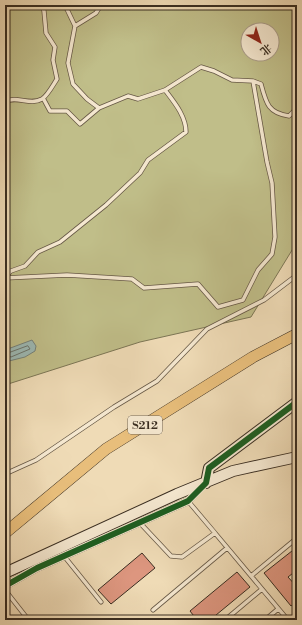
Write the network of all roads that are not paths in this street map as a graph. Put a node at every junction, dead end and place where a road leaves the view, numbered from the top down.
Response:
1 (41, 5) edge
2 (65, 5) edge
3 (101, 5) edge
4 (75, 26) junction
5 (253, 81) junction
6 (165, 90) junction
7 (43, 98) junction
8 (5, 102) edge
9 (99, 108) junction
10 (297, 108) edge
11 (297, 275) edge
12 (5, 277) edge
13 (297, 334) edge
14 (297, 402) edge
15 (297, 457) edge
16 (5, 474) edge
17 (206, 483) junction
18 (188, 501) junction
19 (140, 522) junction
20 (5, 532) edge
21 (215, 533) junction
22 (297, 538) edge
23 (227, 548) junction
24 (64, 556) junction
25 (5, 573) edge
26 (251, 576) junction
27 (5, 586) edge
28 (5, 590) edge
29 (262, 590) junction
30 (101, 602) dead end
31 (278, 609) junction
32 (153, 610) dead end
33 (27, 618) dead end
34 (225, 620) edge
35 (265, 620) edge
36 (288, 620) edge

1 - 7 lane
2 - 4 lane
3 - 4 lane
4 - 9 lane
5 - 6 lane
5 - 10 lane
5 - 12 lane
6 - 9 lane
6 - 12 lane
7 - 8 lane
7 - 9 lane
11 - 16 lane
13 - 20 main road, S212
14 - 17 street
15 - 17 street
17 - 18 street
17 - 25 street
18 - 19 street
18 - 21 lane
19 - 21 lane
19 - 24 street
21 - 23 lane
22 - 26 lane
23 - 26 lane
23 - 32 lane
24 - 27 street
24 - 30 lane
26 - 29 lane
28 - 33 lane
29 - 31 lane
29 - 34 lane
31 - 35 lane
31 - 36 lane

